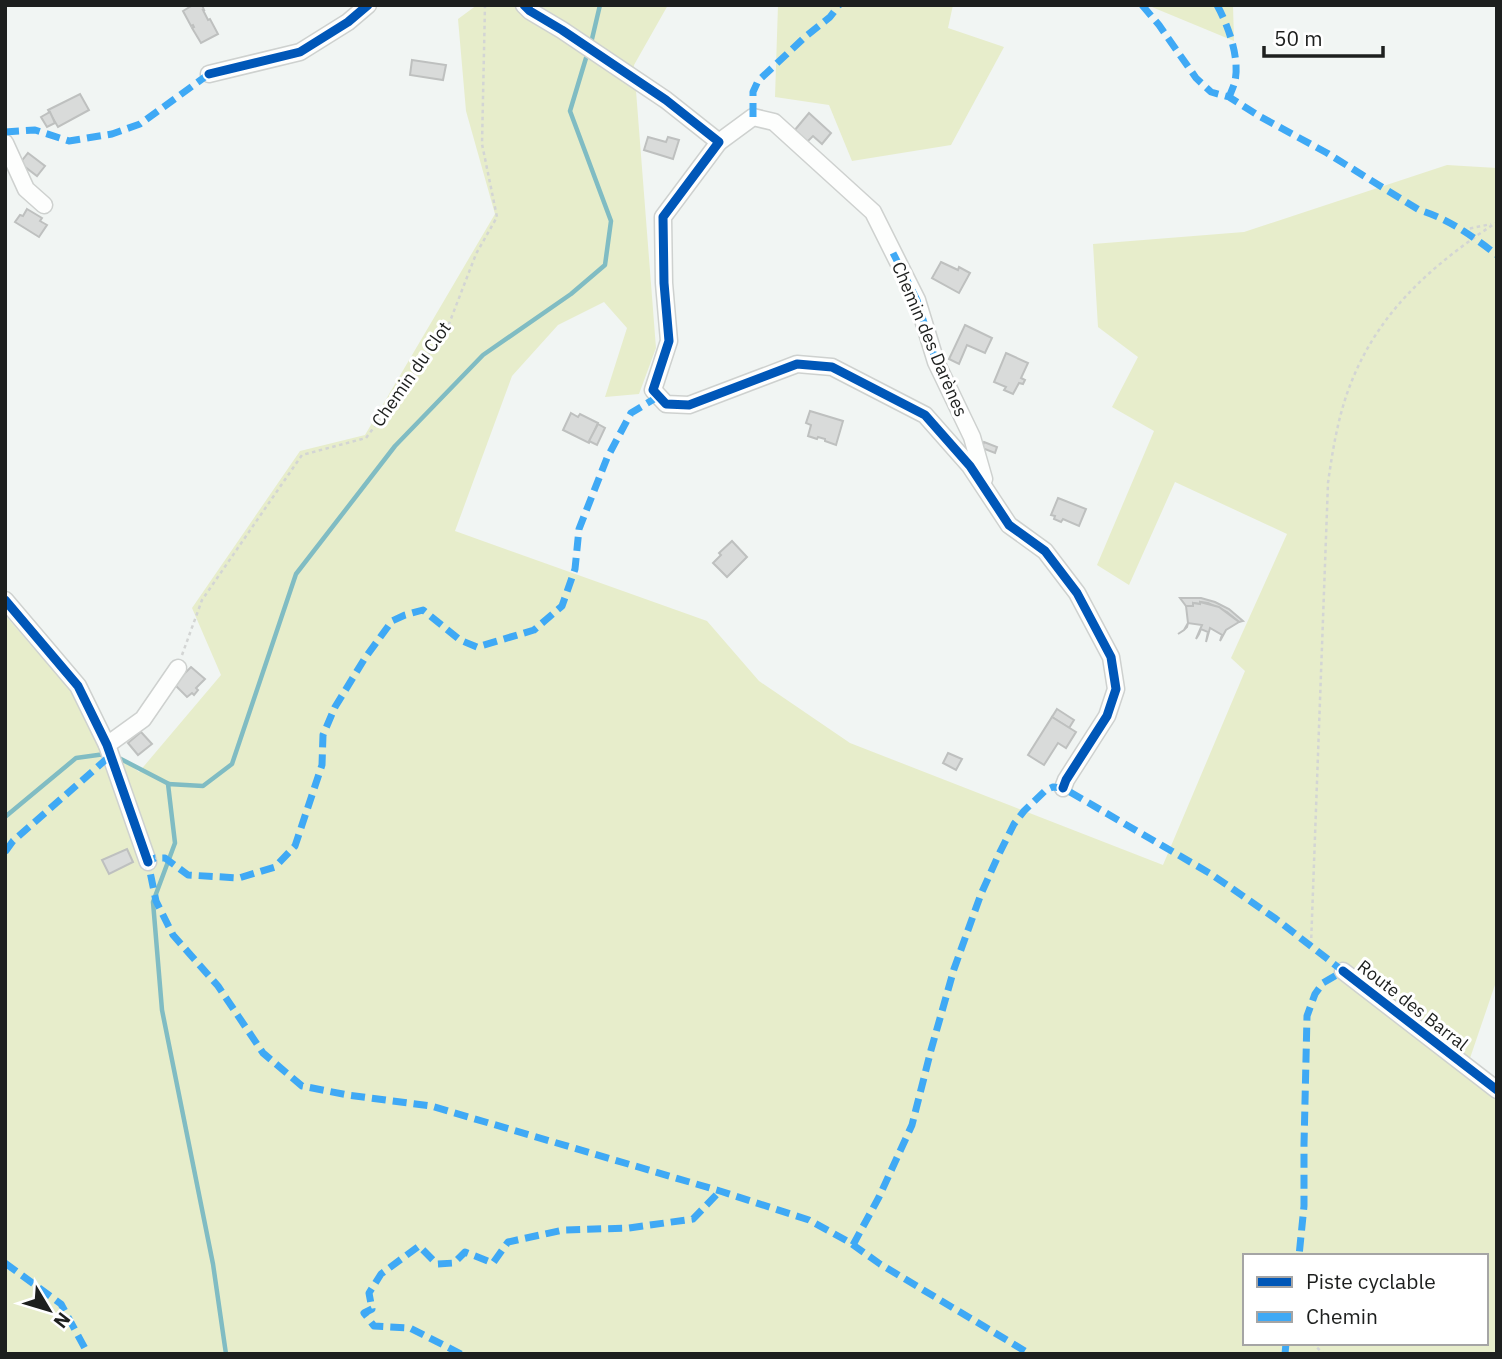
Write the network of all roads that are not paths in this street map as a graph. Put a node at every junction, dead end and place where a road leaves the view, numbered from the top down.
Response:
1 (368, 5) edge
2 (523, 5) edge
3 (209, 74) dead end
4 (719, 142) junction
5 (5, 143) edge
6 (44, 205) dead end
7 (989, 496) junction
8 (5, 600) edge
9 (178, 668) road end
10 (108, 751) junction
11 (1063, 788) dead end
12 (148, 862) dead end
13 (1343, 971) dead end
14 (1497, 1090) edge

1 - 3 street
2 - 4 street
4 - 7 street, Chemin des Darènes
4 - 7 street, Chemin des Darènes
5 - 6 street
7 - 11 street
8 - 10 street
9 - 10 street
10 - 12 street
13 - 14 street, Route des Barral

